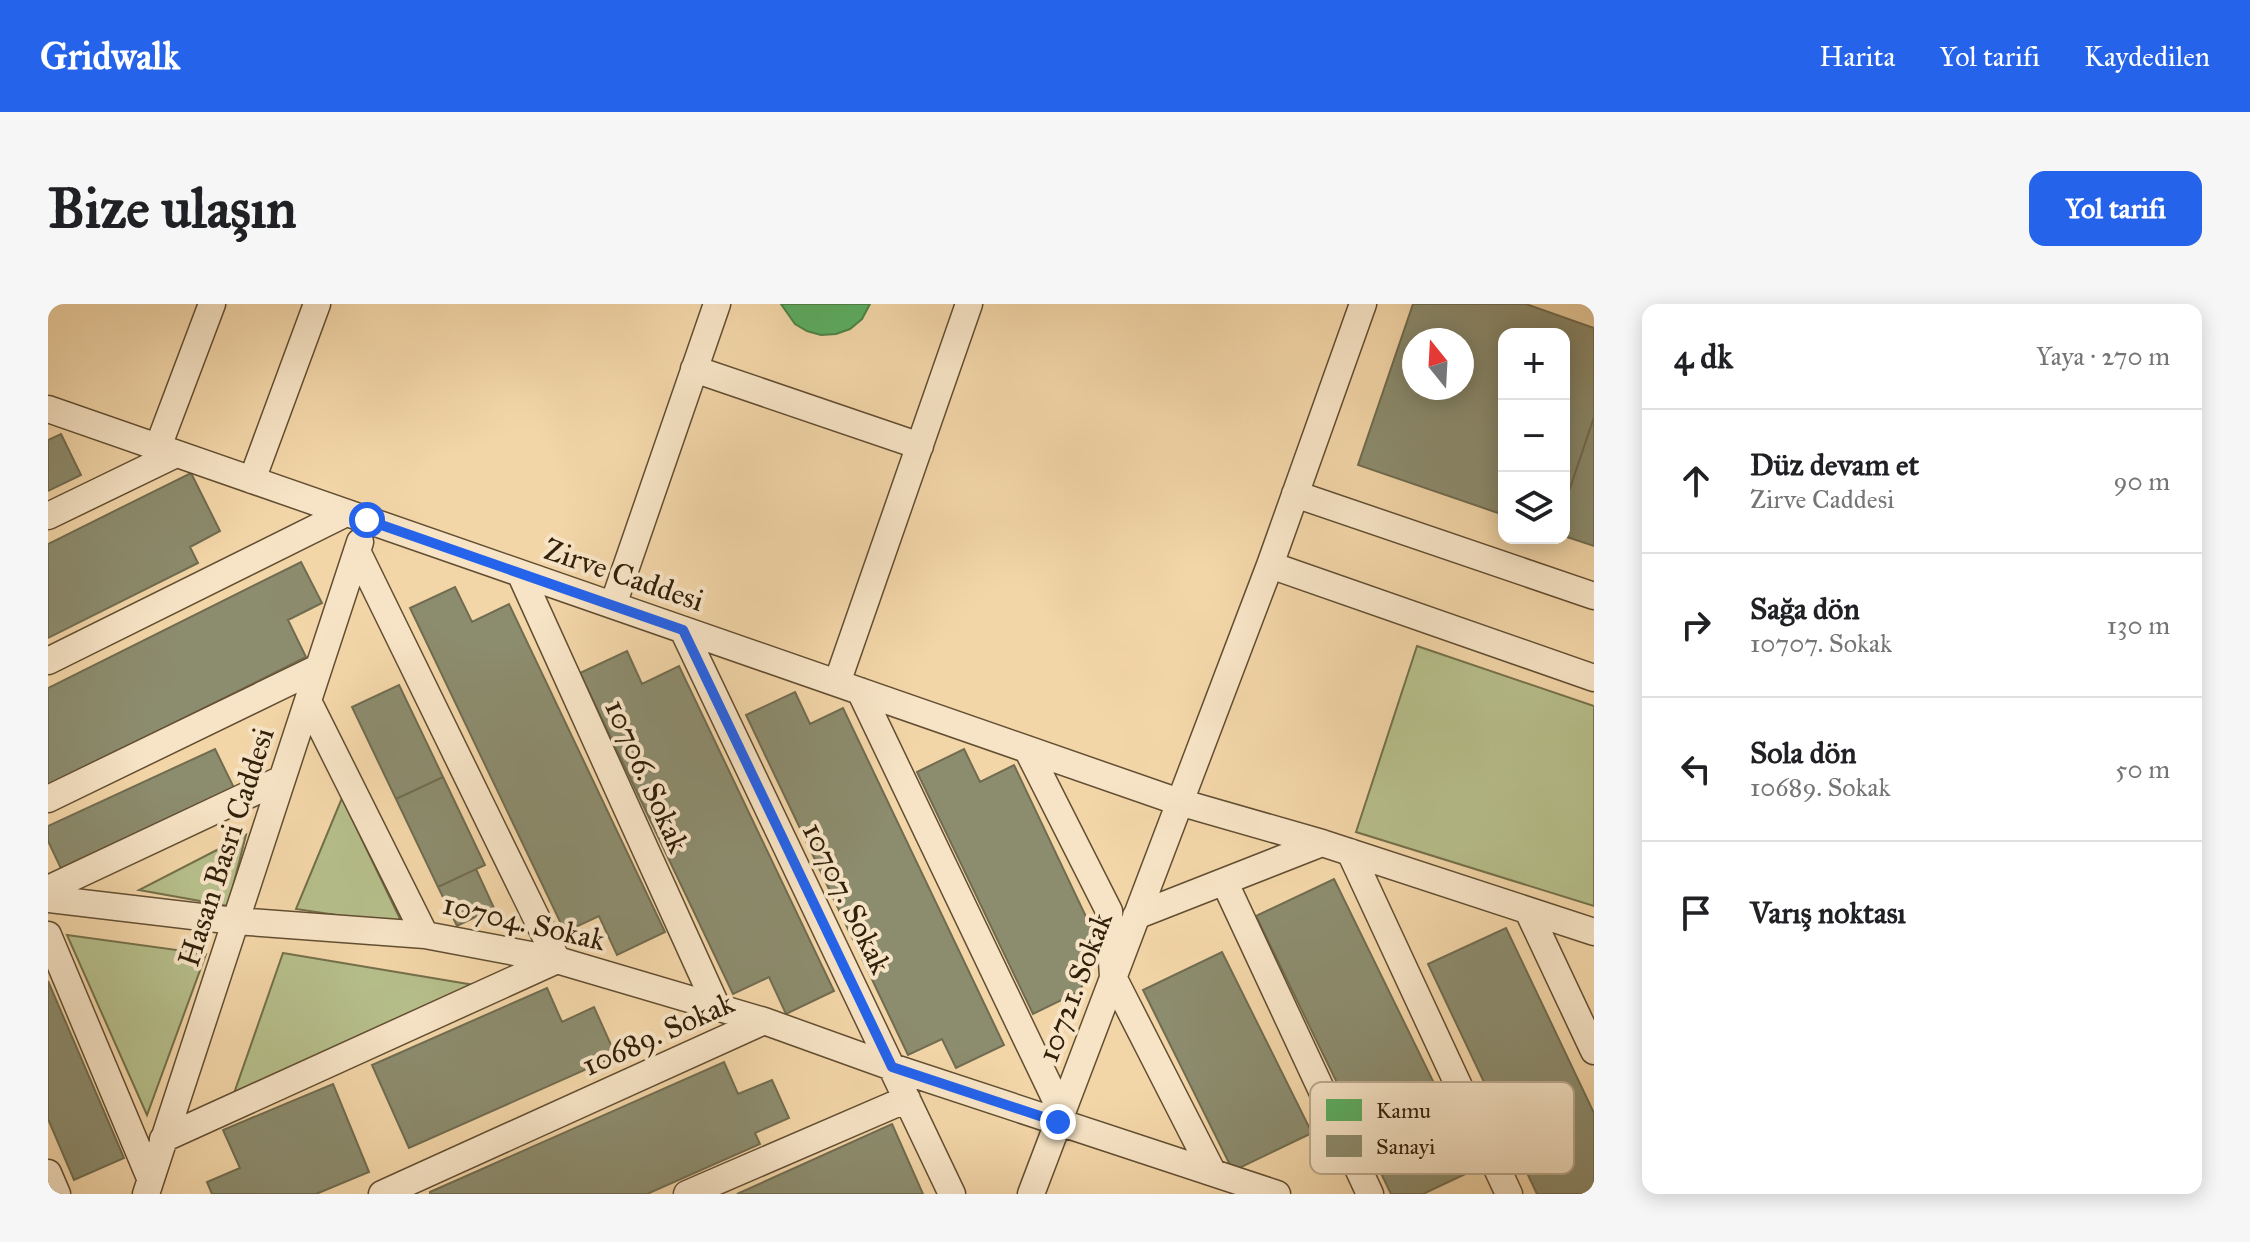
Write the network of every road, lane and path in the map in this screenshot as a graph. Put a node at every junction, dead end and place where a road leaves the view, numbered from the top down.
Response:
1 (212, 304) edge
2 (317, 304) edge
3 (717, 304) edge
4 (969, 304) edge
5 (1363, 304) edge
6 (694, 369) junction
7 (48, 409) edge
8 (920, 446) junction
9 (167, 451) junction
10 (252, 480) junction
11 (1295, 494) junction
12 (48, 516) edge
13 (357, 516) junction
14 (357, 551) junction
15 (1270, 565) junction
16 (520, 573) junction
17 (1594, 596) edge
18 (613, 605) junction
19 (683, 630) junction
20 (48, 661) edge
21 (318, 668) junction
22 (1594, 678) edge
23 (849, 687) junction
24 (308, 701) junction
25 (1027, 749) junction
26 (282, 779) junction
27 (48, 799) edge
28 (1179, 802) junction
29 (1322, 843) junction
30 (1350, 852) junction
31 (1225, 883) junction
32 (48, 889) edge
33 (48, 899) edge
34 (1528, 911) junction
35 (1136, 916) junction
36 (235, 921) junction
37 (1594, 932) edge
38 (48, 935) edge
39 (425, 935) junction
40 (557, 960) junction
41 (1113, 977) junction
42 (716, 1005) junction
43 (764, 1021) junction
44 (1594, 1051) edge
45 (892, 1067) junction
46 (1318, 1082) edge
47 (1457, 1082) edge
48 (907, 1099) junction
49 (1060, 1118) junction
50 (163, 1139) junction
51 (48, 1173) edge
52 (1213, 1173) junction
53 (1361, 1174) edge
54 (1500, 1174) edge
55 (148, 1186) edge
56 (57, 1194) edge
57 (382, 1194) edge
58 (687, 1194) edge
59 (952, 1194) edge
60 (1031, 1194) edge
61 (1277, 1194) edge
62 (1370, 1194) edge
63 (1509, 1194) edge

1 - 9 street
2 - 10 street
3 - 6 street
4 - 8 street
5 - 11 street, 10721. Sokak
6 - 8 street
6 - 18 street
7 - 9 street, Zirve Caddesi
8 - 23 street
9 - 10 street, Zirve Caddesi
9 - 12 street
10 - 13 street, Zirve Caddesi
11 - 15 street, 10721. Sokak
11 - 17 street
13 - 14 street, Hasan Basri Caddesi
13 - 16 street, Zirve Caddesi
13 - 20 street
14 - 21 street, Hasan Basri Caddesi
14 - 40 street
15 - 22 street
15 - 28 street, 10721. Sokak
16 - 18 street, Zirve Caddesi
16 - 42 street, 10706. Sokak
18 - 19 street, Zirve Caddesi
19 - 23 street, Zirve Caddesi
19 - 45 street, 10707. Sokak
21 - 24 street, Hasan Basri Caddesi
21 - 27 street
23 - 25 street, Zirve Caddesi
23 - 49 street
24 - 26 street, Hasan Basri Caddesi
24 - 39 street, 10704. Sokak
25 - 28 street, Zirve Caddesi
25 - 41 street
26 - 32 street
26 - 36 street, Hasan Basri Caddesi
28 - 29 street, Zirve Caddesi
28 - 35 street, 10721. Sokak
29 - 30 street, Zirve Caddesi
29 - 31 street
30 - 34 street, Zirve Caddesi
30 - 47 street
31 - 35 street
31 - 46 street
33 - 36 street
34 - 37 street, Zirve Caddesi
34 - 44 street
35 - 41 street, 10721. Sokak
36 - 39 street
36 - 50 street, Hasan Basri Caddesi
38 - 55 street
39 - 40 street, 10704. Sokak
40 - 42 street, 10704. Sokak
40 - 50 street
41 - 49 street, 10721. Sokak
41 - 52 street
42 - 43 street, 10704. Sokak
43 - 45 street, 10689. Sokak
43 - 57 street, 10689. Sokak
45 - 48 street, 10707. Sokak
45 - 49 street, 10689. Sokak
48 - 58 street
48 - 59 street, 10707. Sokak
49 - 52 street, 10689. Sokak
49 - 60 street, 10721. Sokak
50 - 55 street, Hasan Basri Caddesi
51 - 56 street
52 - 61 street, 10689. Sokak
53 - 62 street
54 - 63 street

